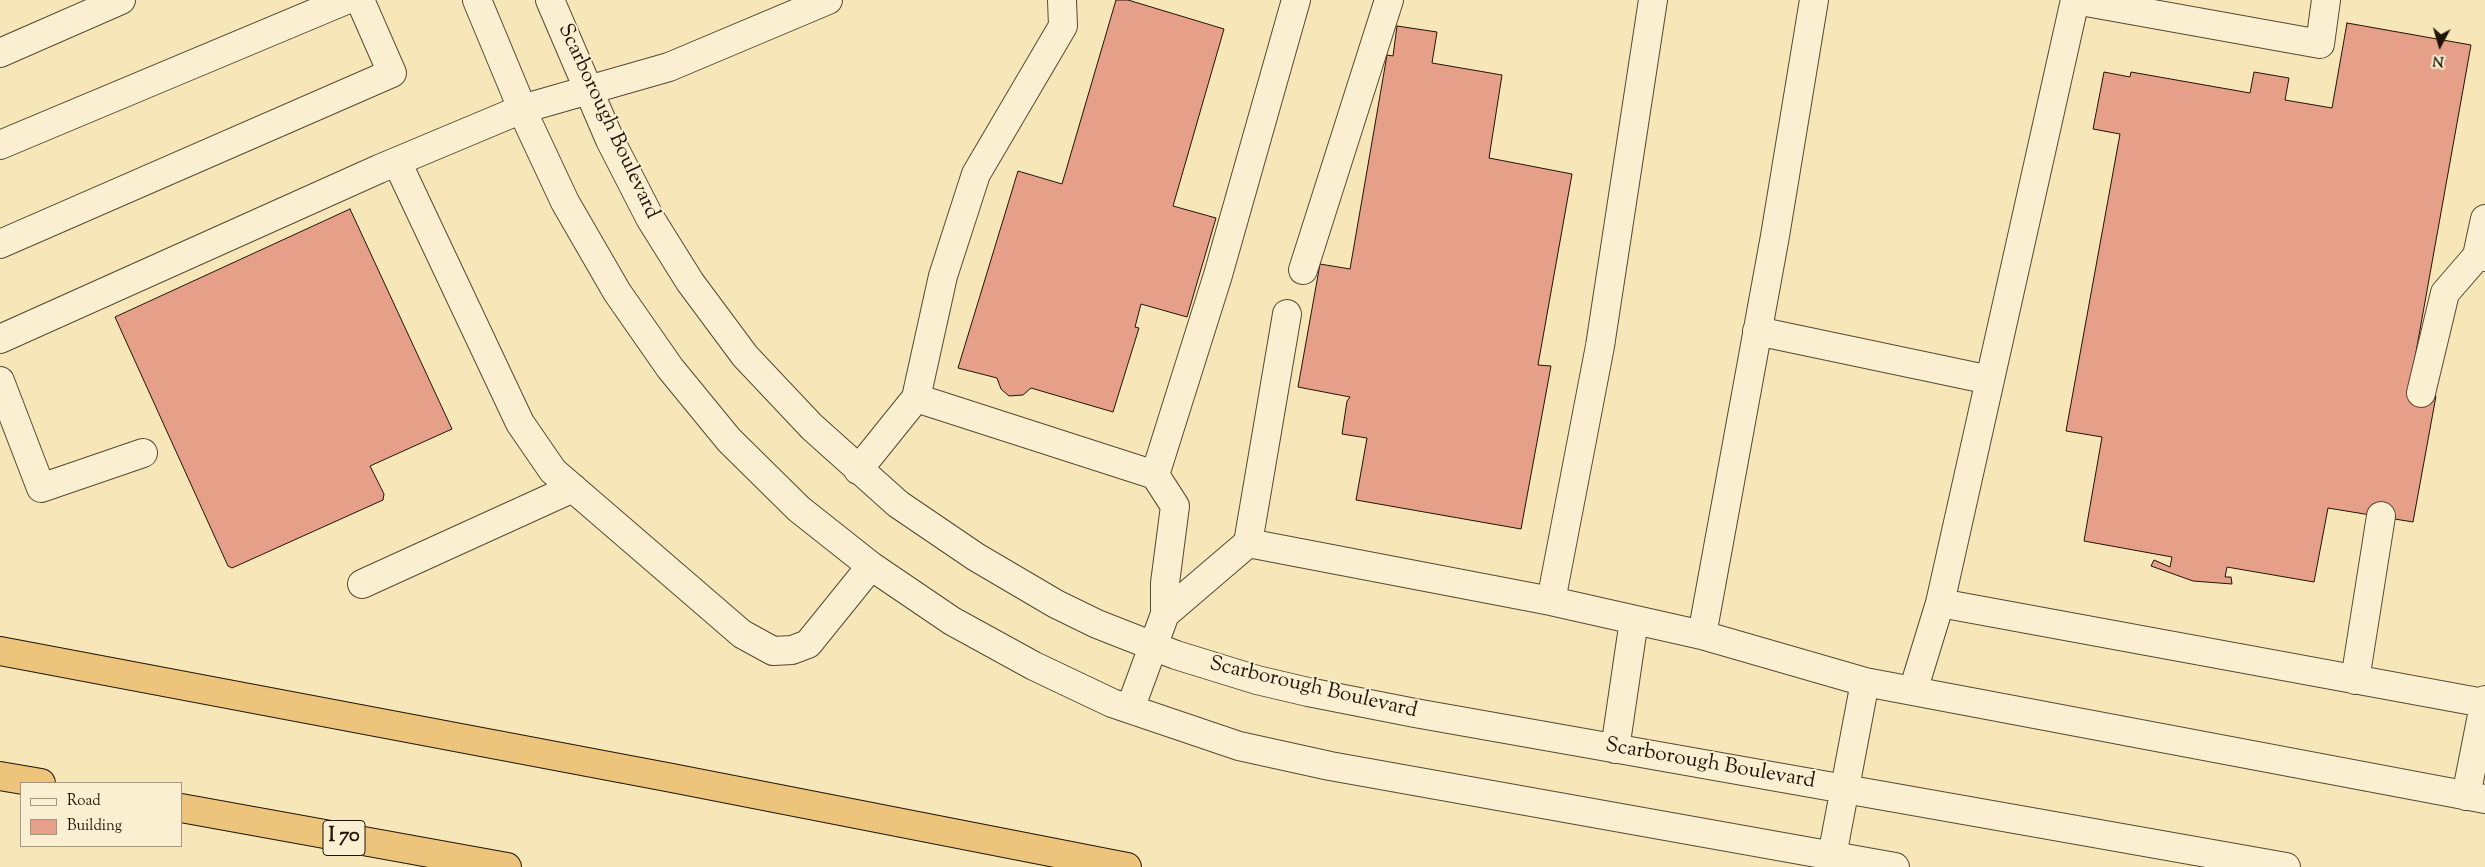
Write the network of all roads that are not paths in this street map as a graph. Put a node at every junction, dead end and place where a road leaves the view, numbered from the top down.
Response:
1 (120, 0) edge
2 (346, 0) edge
3 (360, 0) edge
4 (477, 0) edge
5 (550, 0) edge
6 (828, 0) edge
7 (1062, 0) edge
8 (1296, 0) edge
9 (1389, 0) edge
10 (1653, 0) edge
11 (1814, 0) edge
12 (2075, 0) edge
13 (2326, 0) edge
14 (0, 53) edge
15 (588, 89) junction
16 (522, 109) junction
17 (0, 144) edge
18 (397, 162) junction
19 (2485, 219) edge
20 (0, 244) edge
21 (2481, 257) edge
22 (1303, 270) dead end
23 (1287, 314) dead end
24 (1757, 331) junction
25 (0, 339) edge
26 (1990, 380) junction
27 (0, 381) edge
28 (2421, 393) dead end
29 (916, 398) junction
30 (143, 453) dead end
31 (858, 470) junction
32 (1155, 475) junction
33 (572, 488) junction
34 (2381, 516) dead end
35 (1248, 543) junction
36 (872, 566) junction
37 (362, 584) dead end
38 (1552, 601) junction
39 (1940, 604) junction
40 (1164, 614) junction
41 (1634, 620) junction
42 (1702, 635) junction
43 (1153, 646) junction
44 (0, 651) edge
45 (2355, 680) junction
46 (1864, 682) junction
47 (1913, 691) junction
48 (2485, 701) edge
49 (1130, 709) junction
50 (1615, 748) junction
51 (0, 776) edge
52 (35, 782) edge
53 (1845, 788) junction
54 (2476, 797) edge
55 (182, 808) edge
56 (1832, 856) junction
57 (507, 867) edge
58 (1127, 867) edge
59 (1895, 867) edge
60 (2286, 867) edge

1 - 14 street
2 - 17 street
3 - 20 street
4 - 16 street
5 - 15 street, Scarborough Boulevard
6 - 15 street
7 - 29 street
8 - 32 street
9 - 22 street
10 - 38 street
11 - 24 street
12 - 13 street
12 - 26 street
15 - 16 street
15 - 31 street, Scarborough Boulevard
16 - 18 street
16 - 36 street
18 - 25 street
18 - 33 street
19 - 21 street
21 - 28 street
23 - 35 street
24 - 26 street
24 - 42 street
26 - 39 street
27 - 30 street
29 - 31 street
29 - 32 street
31 - 43 street, Scarborough Boulevard
32 - 40 street
33 - 36 street
33 - 37 street
34 - 45 street
35 - 38 street
35 - 40 street
36 - 49 street
38 - 41 street
39 - 45 street
39 - 47 street
40 - 43 street
41 - 42 street
41 - 50 street
42 - 46 street
43 - 49 street
43 - 50 street, Scarborough Boulevard
44 - 58 highway
45 - 48 street
46 - 47 street
46 - 53 street
47 - 54 street
48 - 54 street
49 - 56 street
50 - 53 street, Scarborough Boulevard
51 - 52 highway
53 - 56 street
53 - 60 street, Scarborough Boulevard
55 - 57 highway, I 70
56 - 59 street

